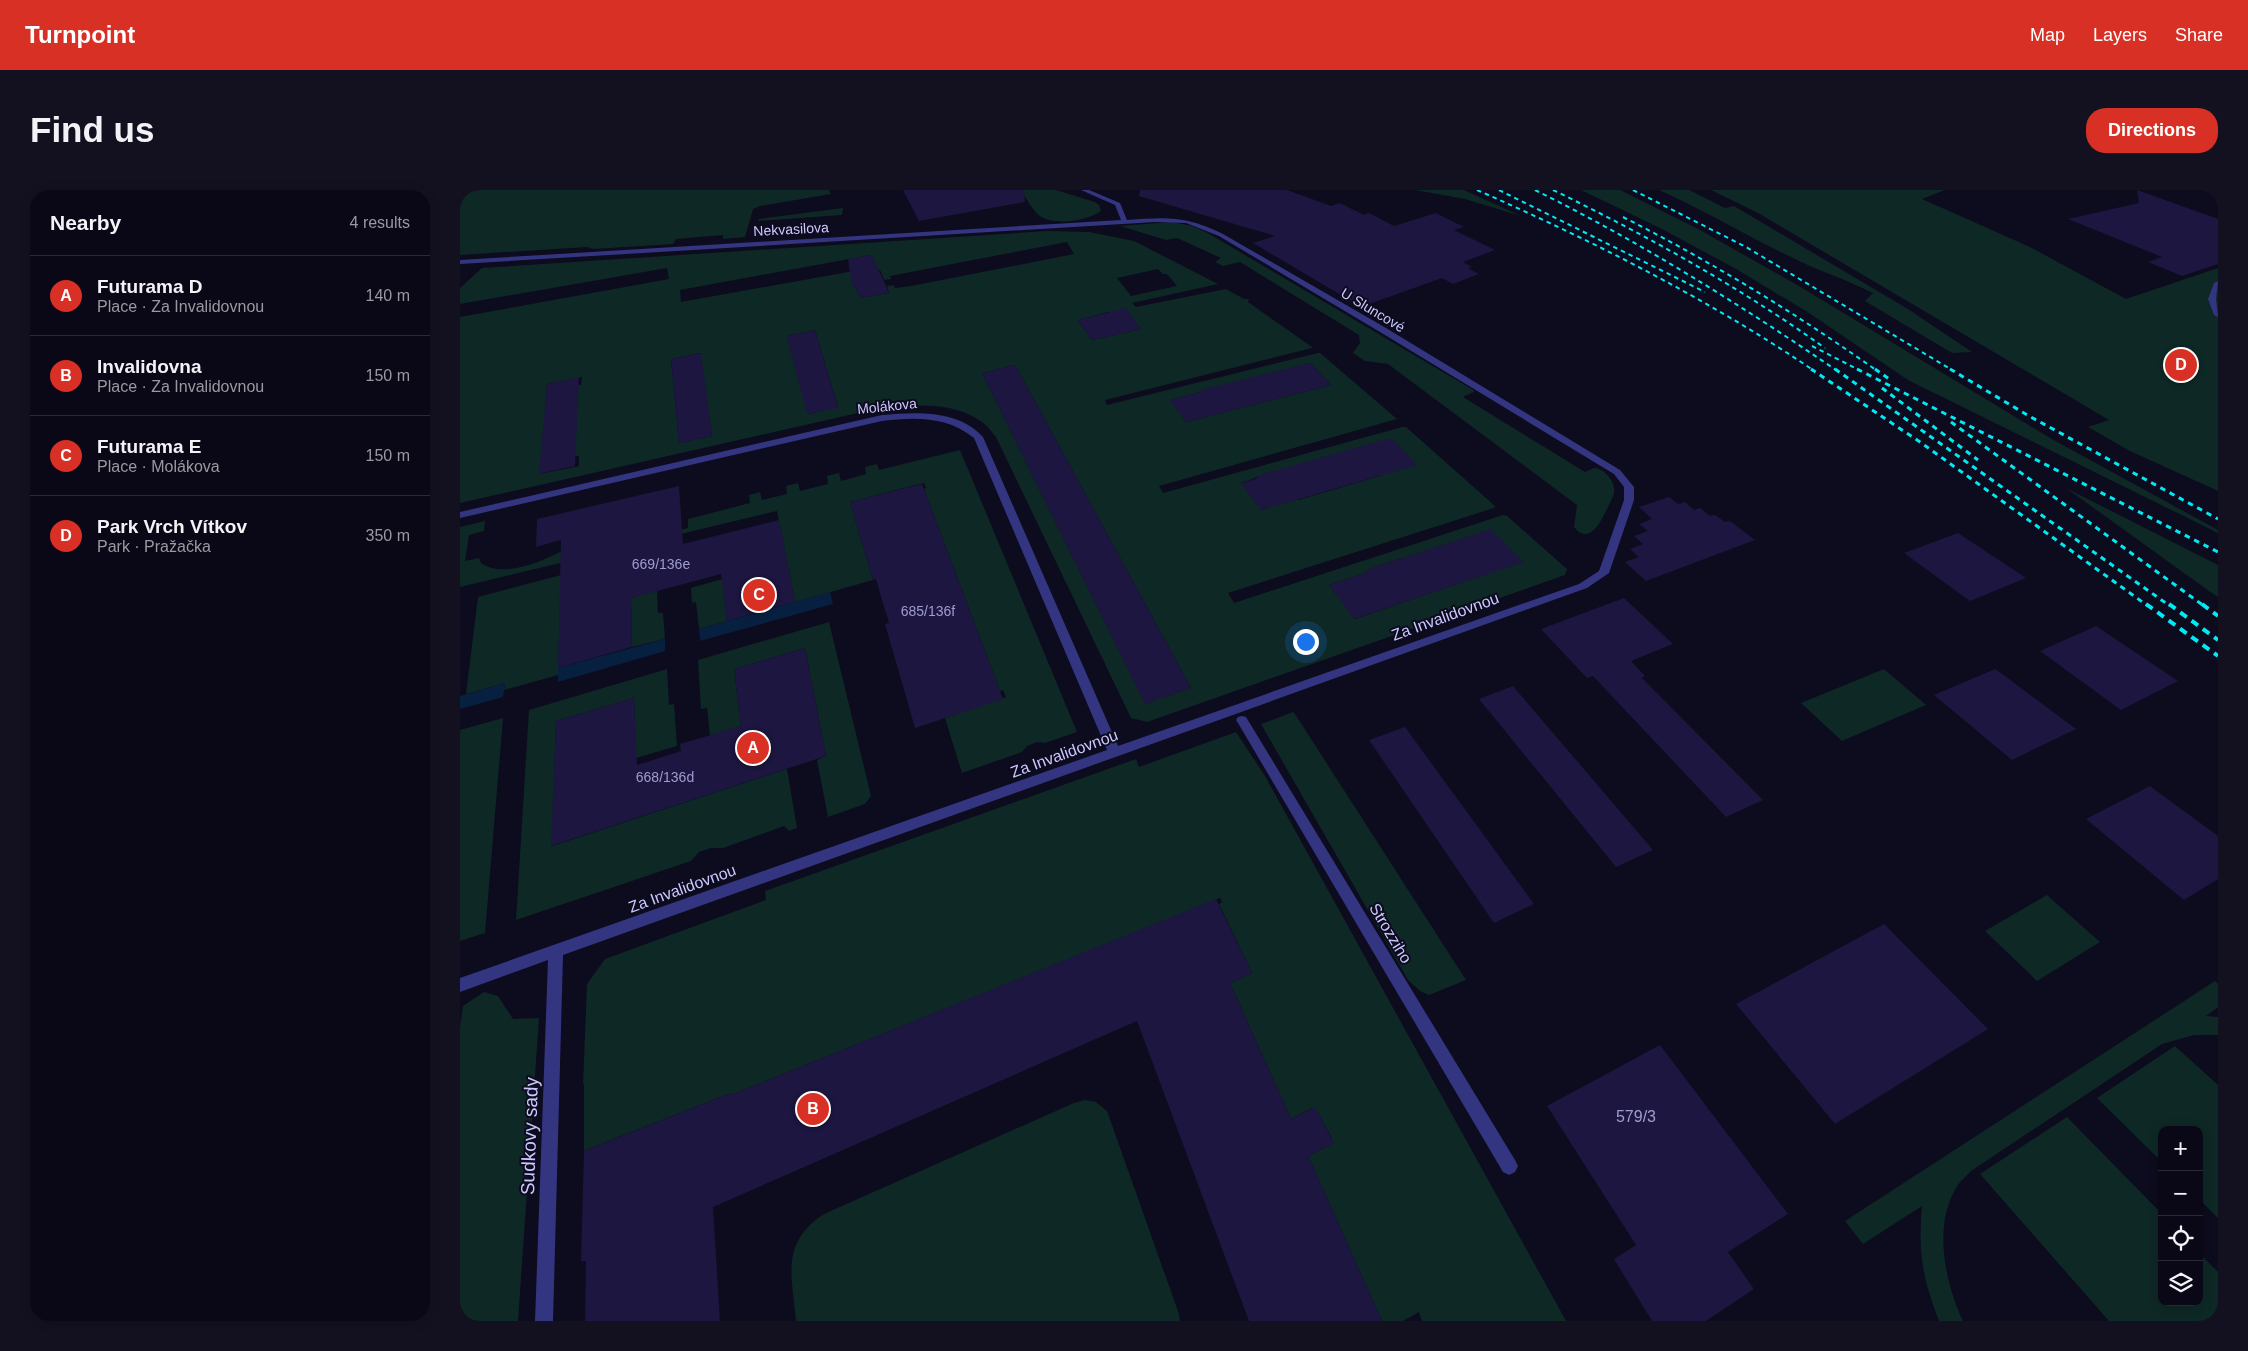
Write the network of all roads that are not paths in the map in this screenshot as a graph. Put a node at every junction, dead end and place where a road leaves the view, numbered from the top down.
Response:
1 (1084, 190) edge
2 (2209, 190) edge
3 (2218, 193) edge
4 (1124, 222) junction
5 (460, 262) edge
6 (2218, 282) edge
7 (2218, 315) edge
8 (1629, 500) joint
9 (460, 515) edge
10 (1242, 720) dead end
11 (1115, 753) junction
12 (556, 952) junction
13 (460, 985) edge
14 (1509, 1166) dead end
15 (544, 1321) edge

1 - 4 street
2 - 3 main road
4 - 5 street, Nekvasilova
4 - 8 street, U Sluncové
6 - 7 street
8 - 11 street, Za Invalidovnou
9 - 11 street, Molákova
10 - 14 street, Strozziho
11 - 12 street, Za Invalidovnou
12 - 13 street, Za Invalidovnou
12 - 15 street, Sudkovy sady

